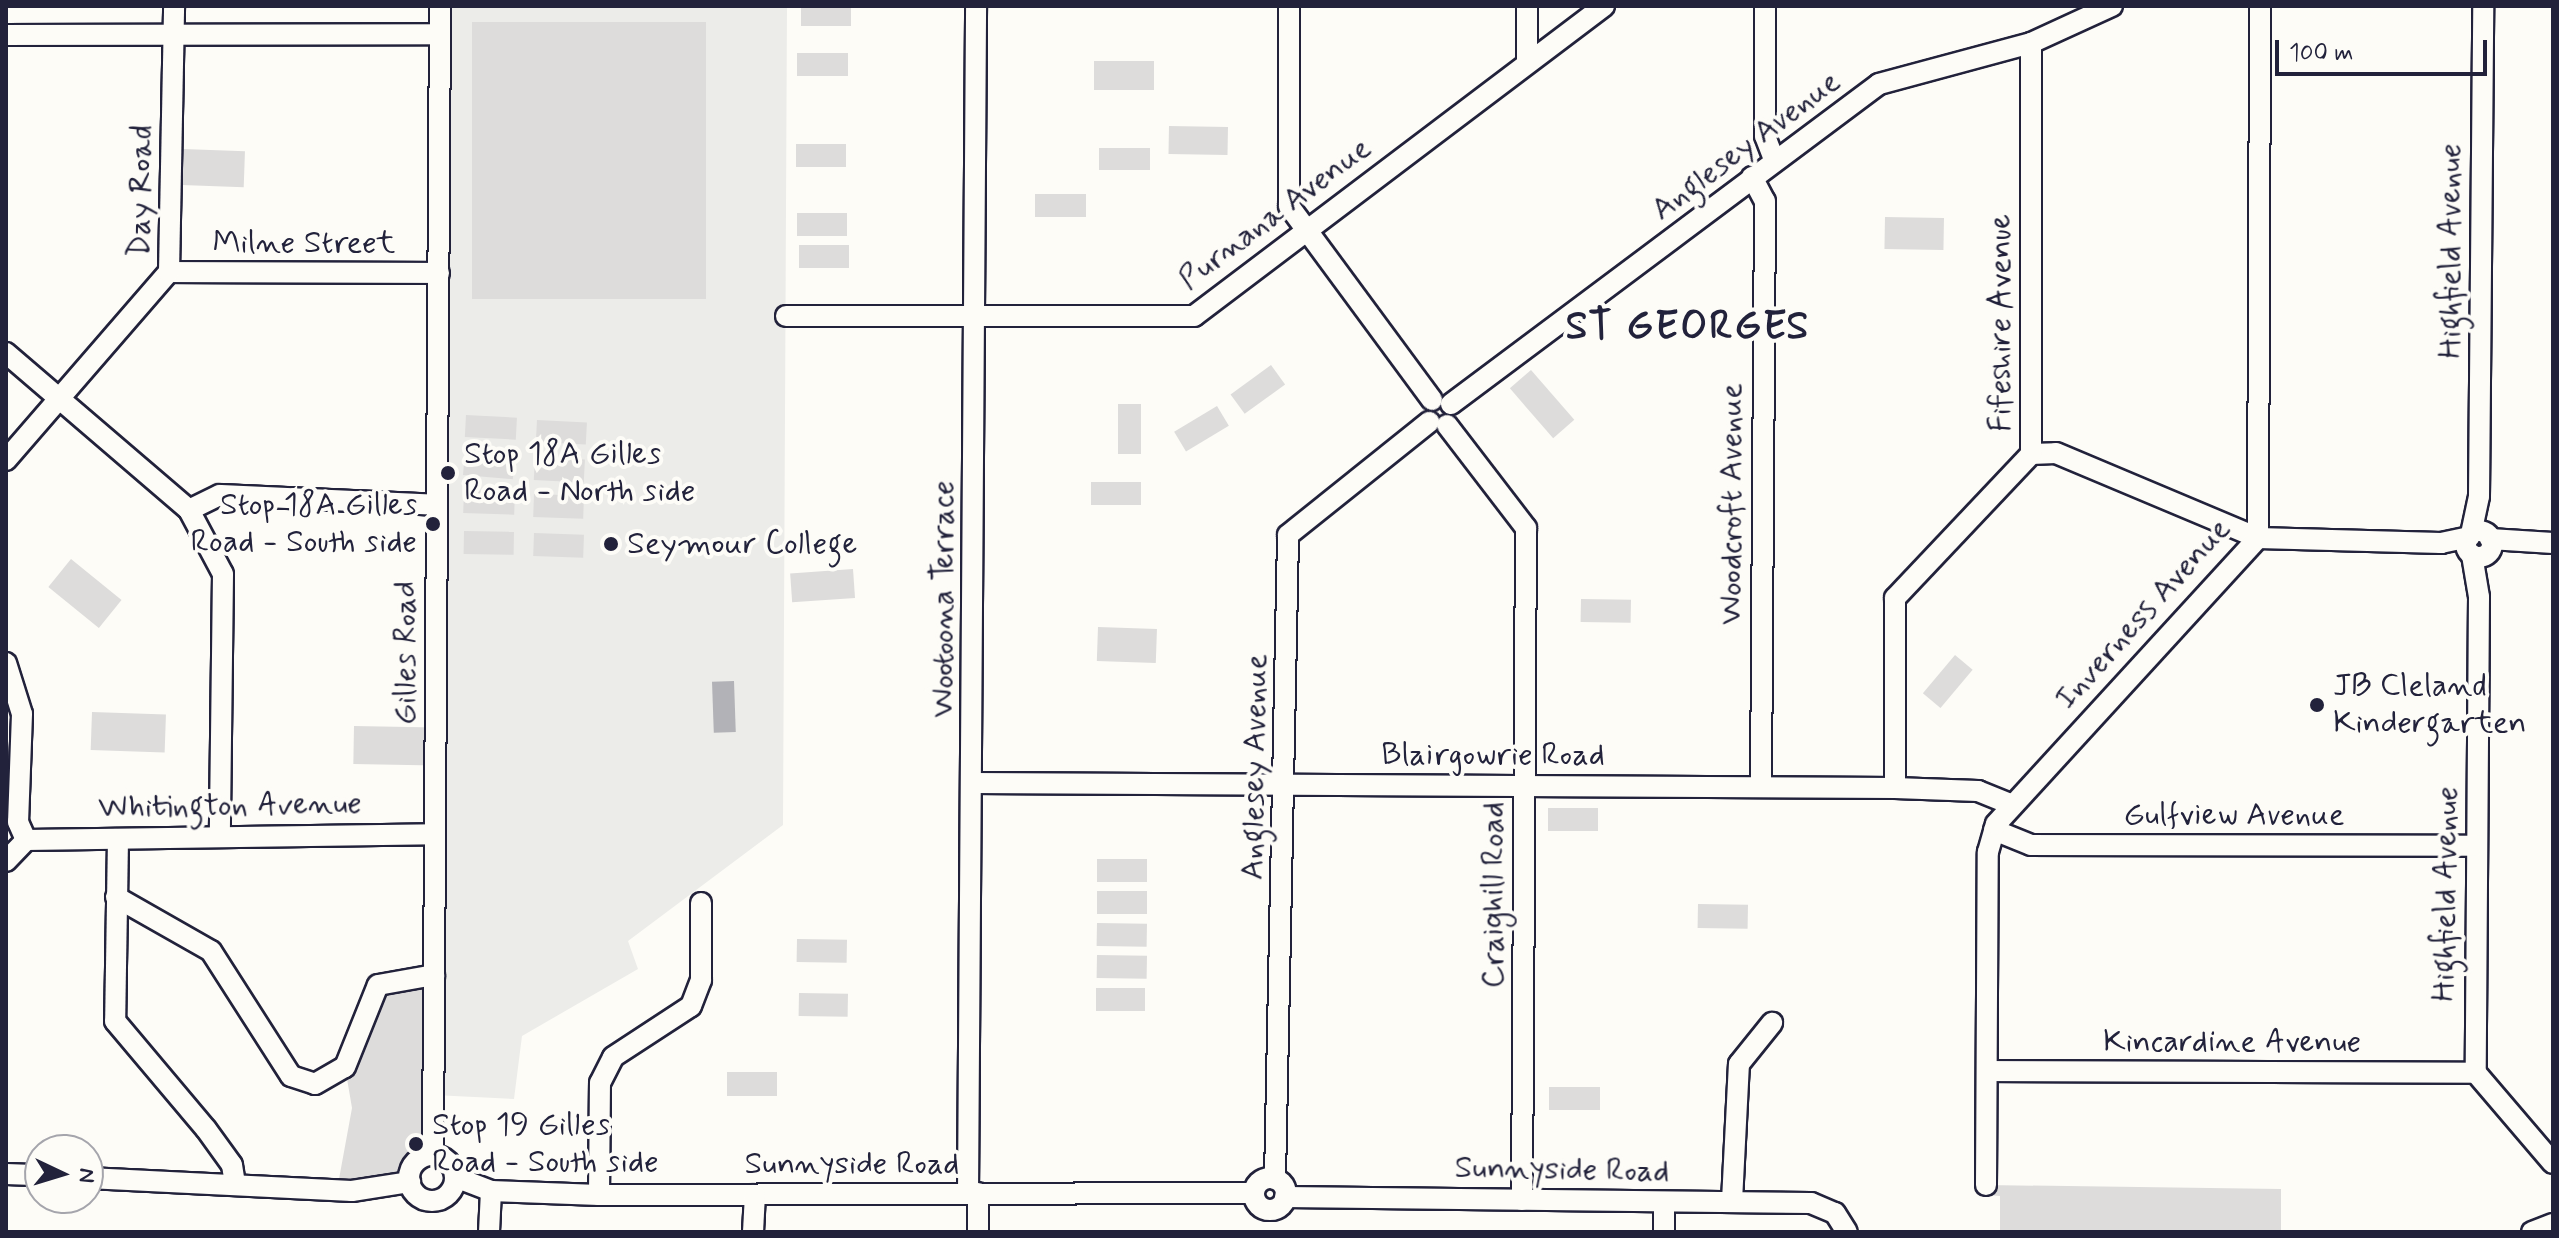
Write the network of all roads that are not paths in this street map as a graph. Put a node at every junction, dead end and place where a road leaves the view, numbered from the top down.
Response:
1 (174, 6) edge
2 (440, 6) edge
3 (976, 6) edge
4 (1289, 6) edge
5 (1527, 6) edge
6 (1604, 6) edge
7 (1765, 6) edge
8 (2112, 6) edge
9 (2260, 6) edge
10 (2483, 6) edge
11 (174, 31) junction
12 (440, 34) junction
13 (6, 35) edge
14 (2031, 43) junction
15 (1527, 63) junction
16 (1774, 160) junction
17 (1752, 177) junction
18 (1304, 231) junction
19 (169, 272) junction
20 (439, 273) junction
21 (786, 316) dead end
22 (975, 321) junction
23 (6, 353) edge
24 (57, 398) junction
25 (1441, 402) junction
26 (1438, 424) junction
27 (2031, 454) junction
28 (6, 460) edge
29 (437, 505) junction
30 (189, 510) junction
31 (2258, 538) junction
32 (2553, 543) edge
33 (2479, 545) junction
34 (6, 663) edge
35 (973, 783) junction
36 (1524, 784) junction
37 (1285, 785) junction
38 (1761, 786) junction
39 (1895, 788) junction
40 (2008, 803) junction
41 (1994, 830) junction
42 (435, 834) junction
43 (220, 835) junction
44 (118, 839) junction
45 (26, 840) junction
46 (2477, 846) junction
47 (6, 861) edge
48 (116, 897) junction
49 (701, 903) dead end
50 (434, 975) junction
51 (1772, 1023) dead end
52 (1988, 1071) junction
53 (2476, 1073) junction
54 (433, 1125) junction
55 (433, 1155) junction
56 (2553, 1163) edge
57 (455, 1177) junction
58 (104, 1179) edge
59 (410, 1182) junction
60 (235, 1185) junction
61 (1986, 1185) dead end
62 (1280, 1188) junction
63 (380, 1189) junction
64 (491, 1191) junction
65 (973, 1193) junction
66 (599, 1195) junction
67 (755, 1195) junction
68 (1522, 1200) junction
69 (1732, 1201) junction
70 (1259, 1202) junction
71 (1664, 1202) junction
72 (2553, 1224) edge
73 (489, 1232) edge
74 (753, 1232) edge
75 (978, 1232) edge
76 (1265, 1232) edge
77 (1664, 1232) edge
78 (1847, 1232) edge
79 (2532, 1232) edge

1 - 11 street, Day Road
2 - 12 street, Gilles Road
3 - 22 street, Wootoona Terrace
4 - 18 street
5 - 15 street
6 - 15 street, Purnana Avenue
7 - 16 street
8 - 14 street, Anglesey Avenue
9 - 31 street, Inverness Avenue
10 - 33 street, Highfield Avenue
11 - 12 street
11 - 13 street
11 - 19 street, Day Road
12 - 20 street, Gilles Road
14 - 16 street, Anglesey Avenue
14 - 27 street, Fifeshire Avenue
15 - 18 street, Purnana Avenue
16 - 17 street, Anglesey Avenue
17 - 25 street, Anglesey Avenue
17 - 38 street, Woodcroft Avenue
18 - 22 street, Purnana Avenue
18 - 25 street
19 - 20 street, Milne Street
19 - 24 street, Day Road
20 - 29 street, Gilles Road
21 - 22 street, Purnana Avenue
22 - 35 street, Wootoona Terrace
23 - 24 street
24 - 28 street, Day Road
24 - 30 street
25 - 26 street
26 - 36 street, Craighill Road
26 - 37 street, Anglesey Avenue
27 - 31 street
27 - 39 street, Fifeshire Avenue
29 - 30 street
29 - 42 street, Gilles Road
30 - 43 street
31 - 33 street
31 - 40 street, Inverness Avenue
32 - 33 street
33 - 46 street, Highfield Avenue
34 - 45 street
35 - 37 street, Blairgowrie Road
35 - 65 street, Wootoona Terrace
36 - 37 street, Blairgowrie Road
36 - 38 street, Blairgowrie Road
36 - 68 street, Craighill Road
37 - 62 street, Anglesey Avenue
38 - 39 street, Blairgowrie Road
39 - 40 street, Blairgowrie Road
40 - 41 street, Inverness Avenue
41 - 46 street, Gulfview Avenue
41 - 52 street, Inverness Avenue
42 - 43 street, Whitington Avenue
42 - 50 street, Gilles Road
43 - 44 street, Whitington Avenue
44 - 45 street, Whitington Avenue
44 - 48 street
45 - 47 street
46 - 53 street, Highfield Avenue
48 - 50 street
48 - 60 street
49 - 66 street
50 - 54 street, Gilles Road
51 - 69 street
52 - 53 street, Kincardine Avenue
52 - 61 street, Inverness Avenue
53 - 56 street
54 - 55 street, Gilles Road
54 - 63 street
55 - 57 street
55 - 59 street
57 - 59 street
57 - 64 street, Sunnyside Road
58 - 60 street
59 - 63 street
60 - 63 street
62 - 68 street, Sunnyside Road
62 - 70 street
64 - 66 street, Sunnyside Road
64 - 73 street
65 - 67 street, Sunnyside Road
65 - 70 street, Sunnyside Road
65 - 75 street, Wootoona Terrace
66 - 67 street, Sunnyside Road
67 - 74 street
68 - 71 street, Sunnyside Road
69 - 71 street, Sunnyside Road
69 - 78 street, Sunnyside Road
70 - 76 street
71 - 77 street
72 - 79 street

